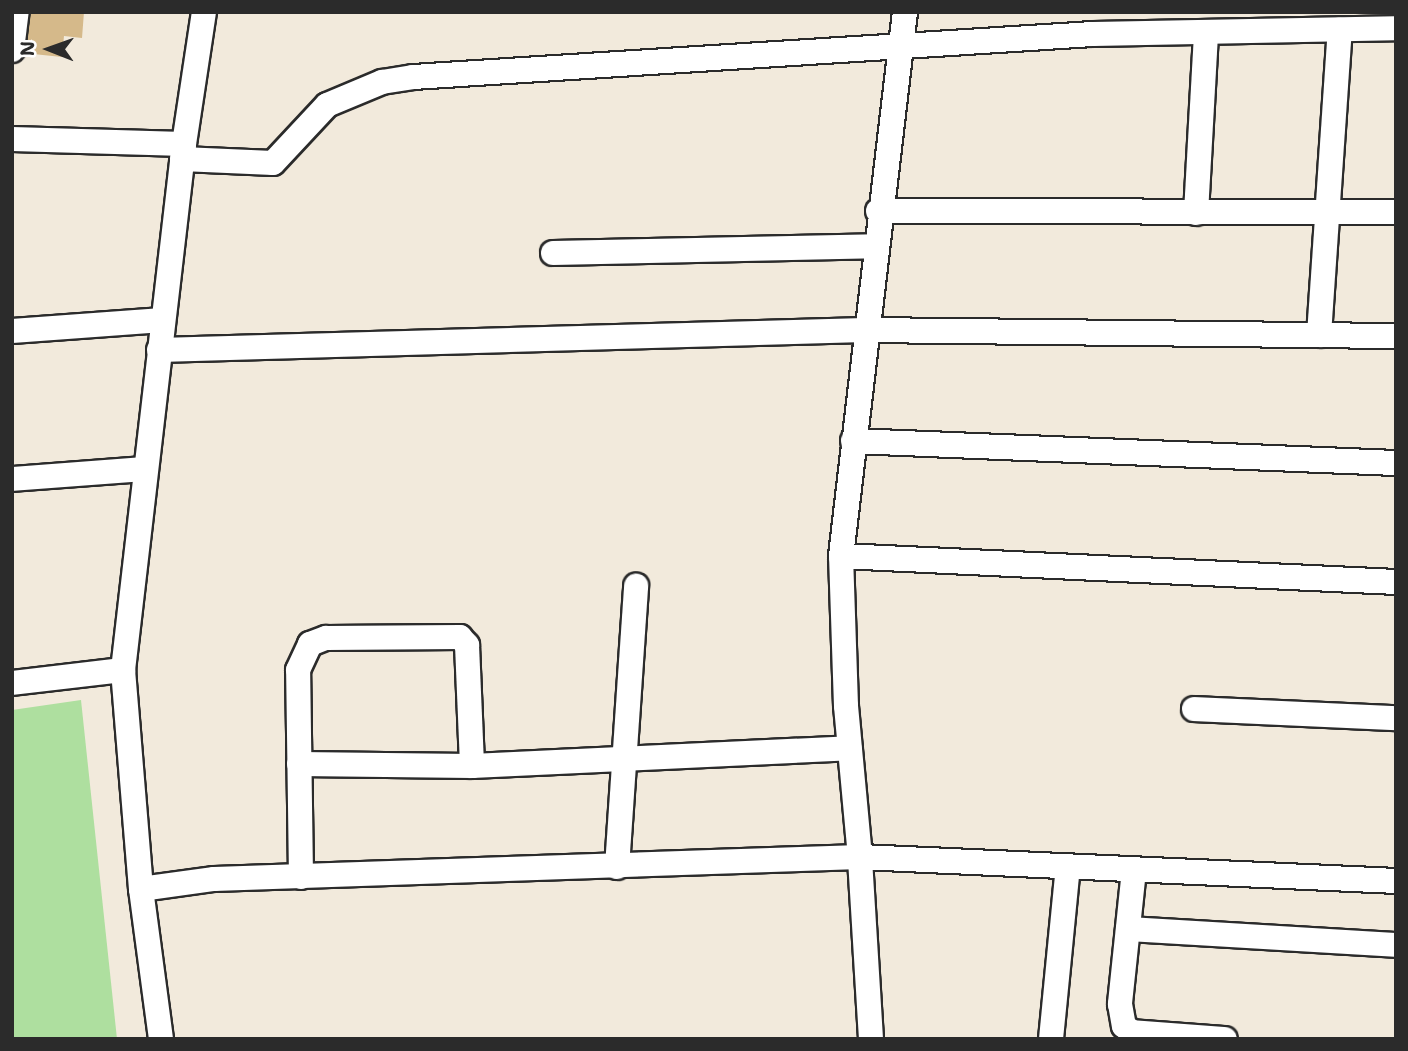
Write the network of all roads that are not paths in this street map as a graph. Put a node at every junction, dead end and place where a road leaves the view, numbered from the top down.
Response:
1 (17, 12) edge
2 (204, 12) edge
3 (905, 12) edge
4 (1396, 29) edge
5 (1340, 30) junction
6 (1206, 32) junction
7 (901, 47) junction
8 (12, 50) edge
9 (12, 139) edge
10 (183, 151) junction
11 (878, 211) junction
12 (1196, 212) junction
13 (1396, 212) edge
14 (1329, 213) junction
15 (875, 246) junction
16 (553, 253) dead end
17 (163, 320) junction
18 (865, 330) junction
19 (12, 331) edge
20 (1319, 335) junction
21 (1396, 335) edge
22 (159, 350) junction
23 (853, 441) junction
24 (1396, 463) edge
25 (146, 469) junction
26 (12, 479) edge
27 (841, 556) junction
28 (1396, 582) edge
29 (636, 586) dead end
30 (123, 670) junction
31 (12, 683) edge
32 (1194, 709) dead end
33 (1396, 718) edge
34 (850, 748) junction
35 (624, 760) junction
36 (299, 764) junction
37 (472, 766) junction
38 (860, 857) junction
39 (617, 867) junction
40 (1068, 867) junction
41 (1135, 870) junction
42 (301, 877) junction
43 (1396, 881) edge
44 (141, 889) junction
45 (1128, 929) junction
46 (1396, 945) edge
47 (161, 1039) edge
48 (870, 1039) edge
49 (1051, 1039) edge
50 (1224, 1039) edge

1 - 8 street
2 - 10 street
3 - 7 street
4 - 5 street
5 - 6 street
5 - 14 street
6 - 7 street
6 - 12 street
7 - 10 street
7 - 11 street
9 - 10 street
10 - 17 street
11 - 12 street
11 - 15 street
12 - 14 street
13 - 14 street
14 - 20 street
15 - 16 street
15 - 18 street
17 - 19 street
17 - 22 street
18 - 20 street
18 - 22 street
18 - 23 street
20 - 21 street
22 - 25 street
23 - 24 street
23 - 27 street
25 - 26 street
25 - 30 street
27 - 28 street
27 - 34 street
29 - 35 street
30 - 31 street
30 - 44 street
32 - 33 street
34 - 35 street
34 - 38 street
35 - 37 street
35 - 39 street
36 - 37 street
36 - 37 street
36 - 42 street
38 - 39 street
38 - 40 street
38 - 48 street
39 - 42 street
40 - 41 street
40 - 49 street
41 - 43 street
41 - 45 street
42 - 44 street
44 - 47 street
45 - 46 street
45 - 50 street

